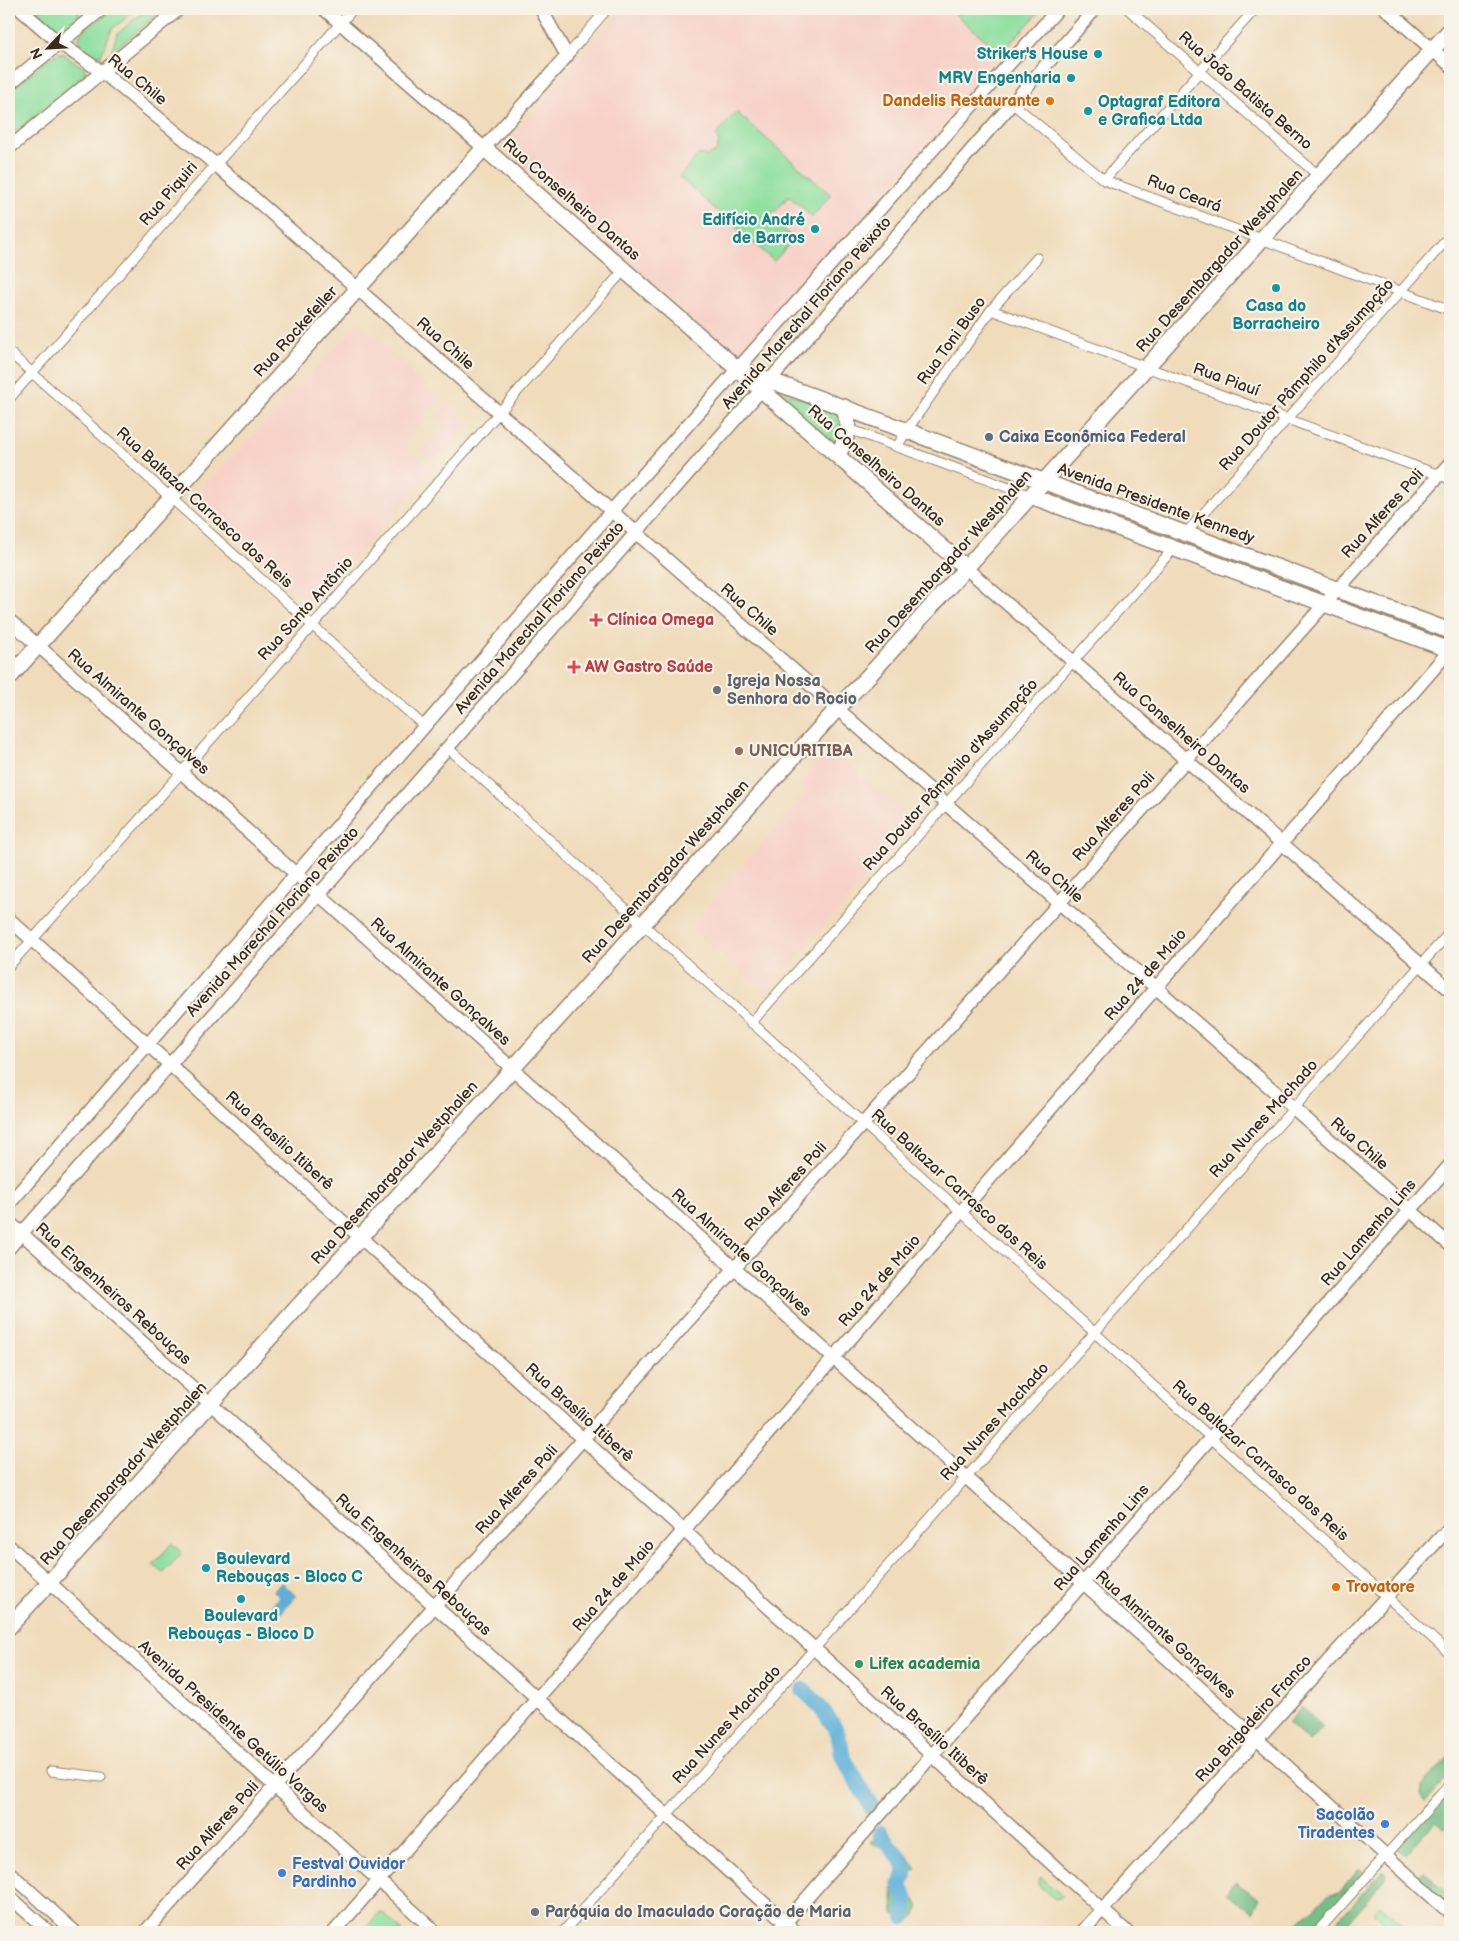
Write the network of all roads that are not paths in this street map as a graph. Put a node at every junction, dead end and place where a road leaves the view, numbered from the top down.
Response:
1 (20, 9) edge
2 (102, 9) edge
3 (179, 9) edge
4 (324, 9) edge
5 (353, 9) edge
6 (541, 9) edge
7 (607, 9) edge
8 (1058, 9) edge
9 (1095, 9) edge
10 (1128, 9) edge
11 (1255, 9) edge
12 (1386, 9) edge
13 (340, 22) junction
14 (1450, 30) edge
15 (58, 42) junction
16 (1433, 50) junction
17 (567, 56) junction
18 (1450, 65) edge
19 (102, 72) junction
20 (1200, 72) junction
21 (9, 84) edge
22 (1012, 103) junction
23 (9, 148) edge
24 (484, 148) junction
25 (215, 164) junction
26 (1319, 176) junction
27 (1104, 180) junction
28 (1450, 236) edge
29 (1262, 240) junction
30 (1037, 258) dead end
31 (624, 270) junction
32 (358, 289) junction
33 (991, 310) junction
34 (1450, 310) edge
35 (9, 352) edge
36 (1147, 367) junction
37 (737, 368) junction
38 (32, 373) junction
39 (766, 385) junction
40 (9, 399) edge
41 (844, 407) junction
42 (500, 413) junction
43 (1288, 418) junction
44 (849, 429) junction
45 (907, 430) junction
46 (897, 447) junction
47 (838, 456) junction
48 (1450, 463) edge
49 (1445, 477) edge
50 (1044, 482) junction
51 (1031, 496) junction
52 (170, 498) junction
53 (611, 511) junction
54 (1135, 515) junction
55 (1129, 532) junction
56 (636, 533) junction
57 (1186, 533) junction
58 (1174, 548) junction
59 (1269, 564) junction
60 (966, 568) junction
61 (1261, 580) junction
62 (1338, 590) junction
63 (1325, 604) junction
64 (9, 620) edge
65 (312, 626) junction
66 (1450, 631) edge
67 (38, 646) junction
68 (1450, 650) edge
69 (1073, 661) junction
70 (9, 678) edge
71 (837, 709) junction
72 (424, 726) junction
73 (448, 748) junction
74 (1186, 760) junction
75 (181, 772) junction
76 (946, 804) junction
77 (1282, 844) junction
78 (295, 873) junction
79 (319, 895) junction
80 (1059, 903) junction
81 (9, 918) edge
82 (643, 924) junction
83 (1450, 932) edge
84 (32, 940) junction
85 (1421, 965) junction
86 (9, 966) edge
87 (1156, 988) junction
88 (1450, 990) edge
89 (751, 1022) junction
90 (148, 1045) junction
91 (169, 1064) junction
92 (512, 1069) junction
93 (1294, 1108) junction
94 (864, 1124) junction
95 (1450, 1165) edge
96 (9, 1204) edge
97 (1410, 1210) junction
98 (961, 1212) junction
99 (9, 1222) edge
100 (21, 1233) junction
101 (360, 1237) junction
102 (1450, 1245) edge
103 (9, 1248) edge
104 (734, 1269) junction
105 (1095, 1332) junction
106 (834, 1358) junction
107 (210, 1404) junction
108 (1211, 1438) junction
109 (583, 1439) junction
110 (966, 1478) junction
111 (1450, 1527) edge
112 (684, 1530) junction
113 (9, 1546) edge
114 (49, 1582) junction
115 (1083, 1584) junction
116 (1387, 1596) junction
117 (435, 1606) junction
118 (9, 1627) edge
119 (814, 1649) junction
120 (1450, 1654) edge
121 (537, 1699) junction
122 (1257, 1740) junction
123 (932, 1756) junction
124 (51, 1771) dead end
125 (101, 1777) dead end
126 (1450, 1784) edge
127 (275, 1786) junction
128 (666, 1816) junction
129 (1386, 1855) junction
130 (9, 1872) edge
131 (379, 1880) junction
132 (9, 1896) edge
133 (1102, 1910) junction
134 (1450, 1913) edge
135 (781, 1928) edge
136 (49, 1932) edge
137 (75, 1932) edge
138 (145, 1932) edge
139 (334, 1932) edge
140 (436, 1932) edge
141 (563, 1932) edge
142 (796, 1932) edge
143 (1082, 1932) edge
144 (1127, 1932) edge
145 (1317, 1932) edge

1 - 15 street, Rua Chile
2 - 15 street
3 - 19 street
4 - 13 street, Rua Conselheiro Dantas
5 - 13 street, Rua Piquiri
6 - 17 street
7 - 17 street, Rua Rockefeller
8 - 37 street, Avenida Marechal Floriano Peixoto
9 - 22 street, Avenida Marechal Floriano Peixoto
10 - 20 street, Rua João Batista Berno
11 - 20 street
12 - 16 street
13 - 24 street, Rua Conselheiro Dantas
13 - 25 street, Rua Piquiri
14 - 16 main road, Rua Desembargador Westphalen
15 - 19 street, Rua Chile
15 - 21 street
16 - 18 street
16 - 26 main road, Rua Desembargador Westphalen
17 - 24 street, Rua Rockefeller
19 - 23 street
19 - 25 street, Rua Chile
20 - 26 street, Rua João Batista Berno
20 - 27 street
22 - 27 street, Rua Ceará
22 - 39 street, Avenida Marechal Floriano Peixoto
24 - 31 main road, Rua Conselheiro Dantas
24 - 32 main road, Rua Rockefeller
25 - 32 street, Rua Chile
25 - 38 street, Rua Piquiri
26 - 29 main road, Rua Desembargador Westphalen
27 - 29 street, Rua Ceará
28 - 43 street, Rua Doutor Pâmphilo d'Assumpção
29 - 34 street, Rua Ceará
29 - 36 main road, Rua Desembargador Westphalen
30 - 33 street, Rua Toni Buso
31 - 37 main road, Rua Conselheiro Dantas
31 - 42 street, Rua Santo Antônio
32 - 42 street, Rua Chile
32 - 52 main road, Rua Rockefeller
33 - 36 street, Rua Piauí
33 - 45 street, Rua Toni Buso
35 - 38 street, Rua Baltazar Carrasco dos Reis
36 - 43 street, Rua Piauí
36 - 50 main road, Rua Desembargador Westphalen
37 - 39 main road, Rua Conselheiro Dantas
37 - 53 street, Avenida Marechal Floriano Peixoto
38 - 40 street, Rua Piquiri
38 - 52 street, Rua Baltazar Carrasco dos Reis
39 - 41 main road, Avenida Presidente Kennedy
39 - 47 main road, Rua Conselheiro Dantas
39 - 56 street, Avenida Marechal Floriano Peixoto
41 - 44 main road
41 - 45 main road, Avenida Presidente Kennedy
42 - 53 street, Rua Chile
42 - 65 street, Rua Santo Antônio
43 - 49 street, Rua Piauí
43 - 57 street, Rua Doutor Pâmphilo d'Assumpção
44 - 46 street
44 - 47 main road
45 - 46 street, Rua Toni Buso
45 - 50 main road, Avenida Presidente Kennedy
46 - 51 street
47 - 60 main road, Rua Conselheiro Dantas
48 - 49 street, Rua Alferes Poli
49 - 62 street, Rua Alferes Poli
50 - 51 main road, Rua Desembargador Westphalen
50 - 54 main road, Avenida Presidente Kennedy
51 - 55 main road
51 - 60 main road, Rua Desembargador Westphalen
52 - 65 street, Rua Baltazar Carrasco dos Reis
52 - 67 main road, Rua Rockefeller
53 - 56 street, Rua Chile
53 - 72 street, Avenida Marechal Floriano Peixoto
54 - 55 main road
54 - 57 main road, Avenida Presidente Kennedy
55 - 58 main road
56 - 71 street, Rua Chile
56 - 73 street, Avenida Marechal Floriano Peixoto
57 - 59 main road, Avenida Presidente Kennedy
58 - 61 main road
58 - 69 street, Rua Doutor Pâmphilo d'Assumpção
59 - 61 main road
59 - 62 main road, Avenida Presidente Kennedy
60 - 69 street, Rua Conselheiro Dantas
60 - 71 main road, Rua Desembargador Westphalen
61 - 63 main road
62 - 63 street, Rua Alferes Poli
62 - 66 main road, Avenida Presidente Kennedy
63 - 68 main road
63 - 74 street, Rua Alferes Poli
64 - 67 street, Rua Almirante Gonçalves
65 - 72 street, Rua Baltazar Carrasco dos Reis
65 - 75 street, Rua Santo Antônio
67 - 70 main road, Rua Rockefeller
67 - 75 street, Rua Almirante Gonçalves
68 - 77 street, Rua 24 de Maio
69 - 74 street, Rua Conselheiro Dantas
69 - 76 street, Rua Doutor Pâmphilo d'Assumpção
71 - 76 street, Rua Chile
71 - 82 main road, Rua Desembargador Westphalen
72 - 78 street, Avenida Marechal Floriano Peixoto
73 - 79 street, Avenida Marechal Floriano Peixoto
73 - 82 street, Rua Baltazar Carrasco dos Reis
74 - 77 street, Rua Conselheiro Dantas
74 - 80 street, Rua Alferes Poli
75 - 78 street, Rua Almirante Gonçalves
75 - 84 street, Rua Santo Antônio
76 - 80 street, Rua Chile
76 - 89 street, Rua Doutor Pâmphilo d'Assumpção
77 - 85 street, Rua Conselheiro Dantas
77 - 87 street, Rua 24 de Maio
78 - 79 street, Rua Almirante Gonçalves
78 - 90 street, Avenida Marechal Floriano Peixoto
79 - 91 street, Avenida Marechal Floriano Peixoto
79 - 92 street, Rua Almirante Gonçalves
80 - 87 street, Rua Chile
80 - 94 street, Rua Alferes Poli
81 - 84 street, Rua Brasílio Itiberê
82 - 89 street, Rua Baltazar Carrasco dos Reis
82 - 92 main road, Rua Desembargador Westphalen
83 - 85 street, Rua Nunes Machado
84 - 86 street, Rua Santo Antônio
84 - 90 street, Rua Brasílio Itiberê
85 - 88 street, Rua Conselheiro Dantas
85 - 93 street, Rua Nunes Machado
87 - 93 street, Rua Chile
87 - 98 street, Rua 24 de Maio
89 - 94 street, Rua Baltazar Carrasco dos Reis
90 - 91 street, Rua Brasílio Itiberê
90 - 96 street, Avenida Marechal Floriano Peixoto
91 - 100 street, Avenida Marechal Floriano Peixoto
91 - 101 street, Rua Brasílio Itiberê
92 - 101 main road, Rua Desembargador Westphalen
92 - 104 street, Rua Almirante Gonçalves
93 - 97 street, Rua Chile
93 - 105 street, Rua Nunes Machado
94 - 98 street, Rua Baltazar Carrasco dos Reis
94 - 104 street, Rua Alferes Poli
95 - 97 street, Rua Lamenha Lins
97 - 102 street, Rua Chile
97 - 108 street, Rua Lamenha Lins
98 - 105 street, Rua Baltazar Carrasco dos Reis
98 - 106 street, Rua 24 de Maio
99 - 100 street, Rua Engenheiros Rebouças
100 - 103 street, Avenida Marechal Floriano Peixoto
100 - 107 street, Rua Engenheiros Rebouças
101 - 107 main road, Rua Desembargador Westphalen
101 - 109 street, Rua Brasílio Itiberê
104 - 106 street, Rua Almirante Gonçalves
104 - 109 street, Rua Alferes Poli
105 - 108 street, Rua Baltazar Carrasco dos Reis
105 - 110 street, Rua Nunes Machado
106 - 110 street, Rua Almirante Gonçalves
106 - 112 street, Rua 24 de Maio
107 - 114 main road, Rua Desembargador Westphalen
107 - 117 street, Rua Engenheiros Rebouças
108 - 115 street, Rua Lamenha Lins
108 - 116 street, Rua Baltazar Carrasco dos Reis
109 - 112 street, Rua Brasílio Itiberê
109 - 117 street, Rua Alferes Poli
110 - 115 street, Rua Almirante Gonçalves
110 - 119 street, Rua Nunes Machado
111 - 116 street, Rua Brigadeiro Franco
112 - 119 street, Rua Brasílio Itiberê
112 - 121 street, Rua 24 de Maio
113 - 114 street, Avenida Presidente Getúlio Vargas
114 - 118 main road, Rua Desembargador Westphalen
114 - 127 street, Avenida Presidente Getúlio Vargas
115 - 122 street, Rua Almirante Gonçalves
115 - 123 street, Rua Lamenha Lins
116 - 120 street, Rua Baltazar Carrasco dos Reis
116 - 122 street, Rua Brigadeiro Franco
117 - 121 street, Rua Engenheiros Rebouças
117 - 127 street, Rua Alferes Poli
119 - 123 street, Rua Brasílio Itiberê
119 - 128 street, Rua Nunes Machado
121 - 128 street, Rua Engenheiros Rebouças
121 - 131 street, Rua 24 de Maio
122 - 129 street, Rua Almirante Gonçalves
122 - 133 street, Rua Brigadeiro Franco
123 - 133 street, Rua Brasílio Itiberê
123 - 135 street, Rua Lamenha Lins
124 - 125 street
126 - 129 street
127 - 131 street, Avenida Presidente Getúlio Vargas
127 - 138 street, Rua Alferes Poli
128 - 135 street, Rua Engenheiros Rebouças
128 - 141 street, Rua Nunes Machado
129 - 134 street, Rua Almirante Gonçalves
129 - 145 street
130 - 137 street
131 - 139 street, Rua 24 de Maio
131 - 140 street, Avenida Presidente Getúlio Vargas
132 - 136 street
133 - 143 street, Rua Brigadeiro Franco
133 - 144 street, Rua Brasílio Itiberê
135 - 142 street, Rua Engenheiros Rebouças

